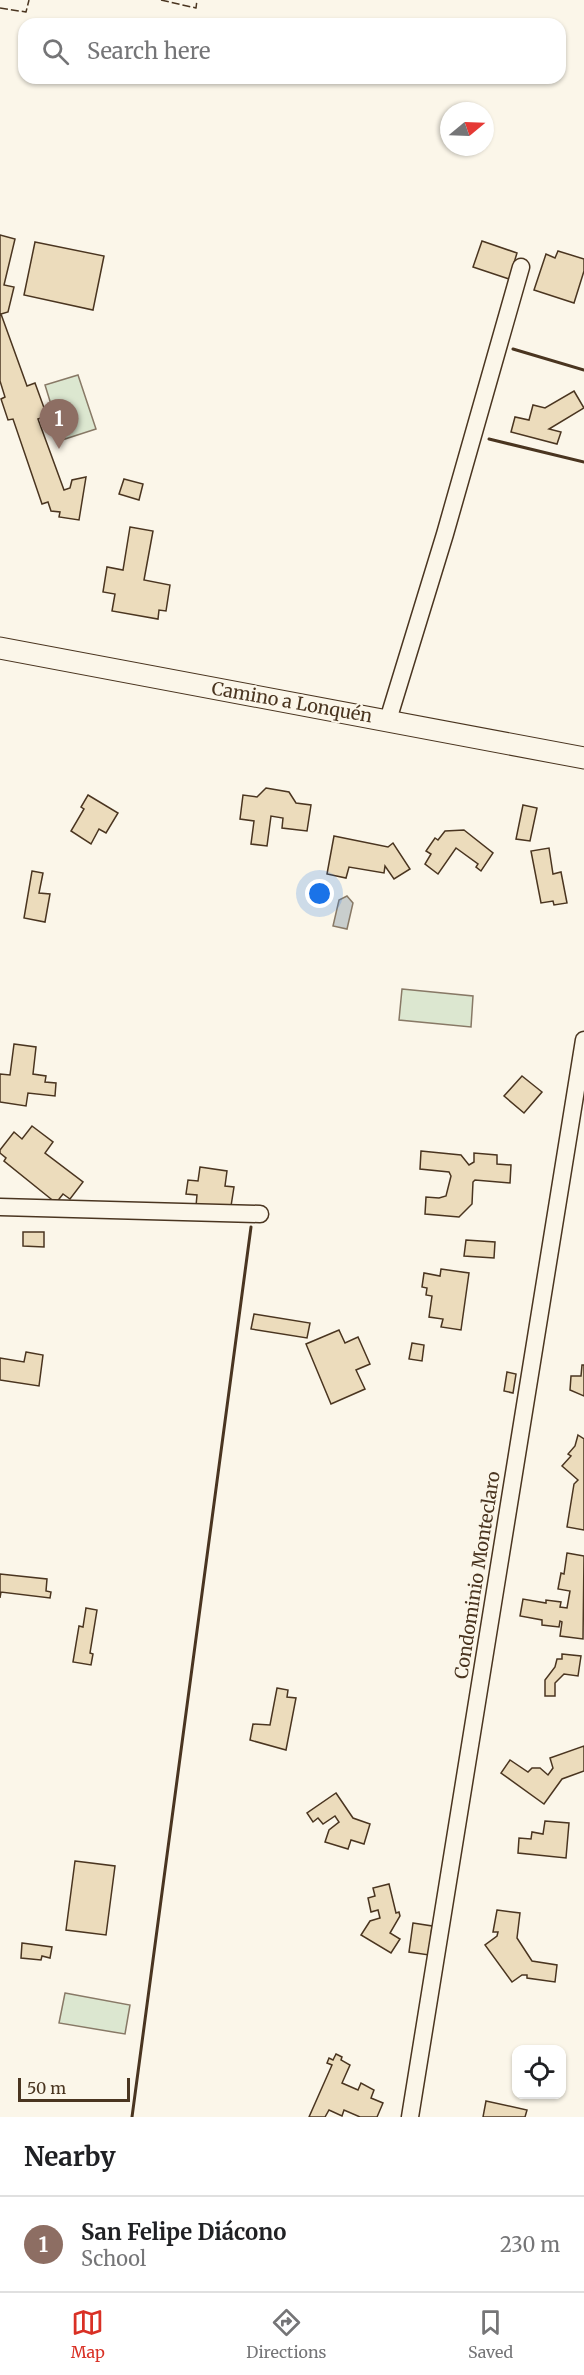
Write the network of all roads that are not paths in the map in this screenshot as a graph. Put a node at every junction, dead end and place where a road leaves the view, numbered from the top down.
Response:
1 (521, 267) dead end
2 (0, 648) edge
3 (388, 720) junction
4 (584, 758) edge
5 (584, 1040) edge
6 (0, 1207) edge
7 (260, 1214) dead end
8 (410, 2117) edge

1 - 3 street
2 - 3 main road, Camino a Lonquén
3 - 4 main road, Camino a Lonquén
5 - 8 street, Condominio Monteclaro
6 - 7 street

